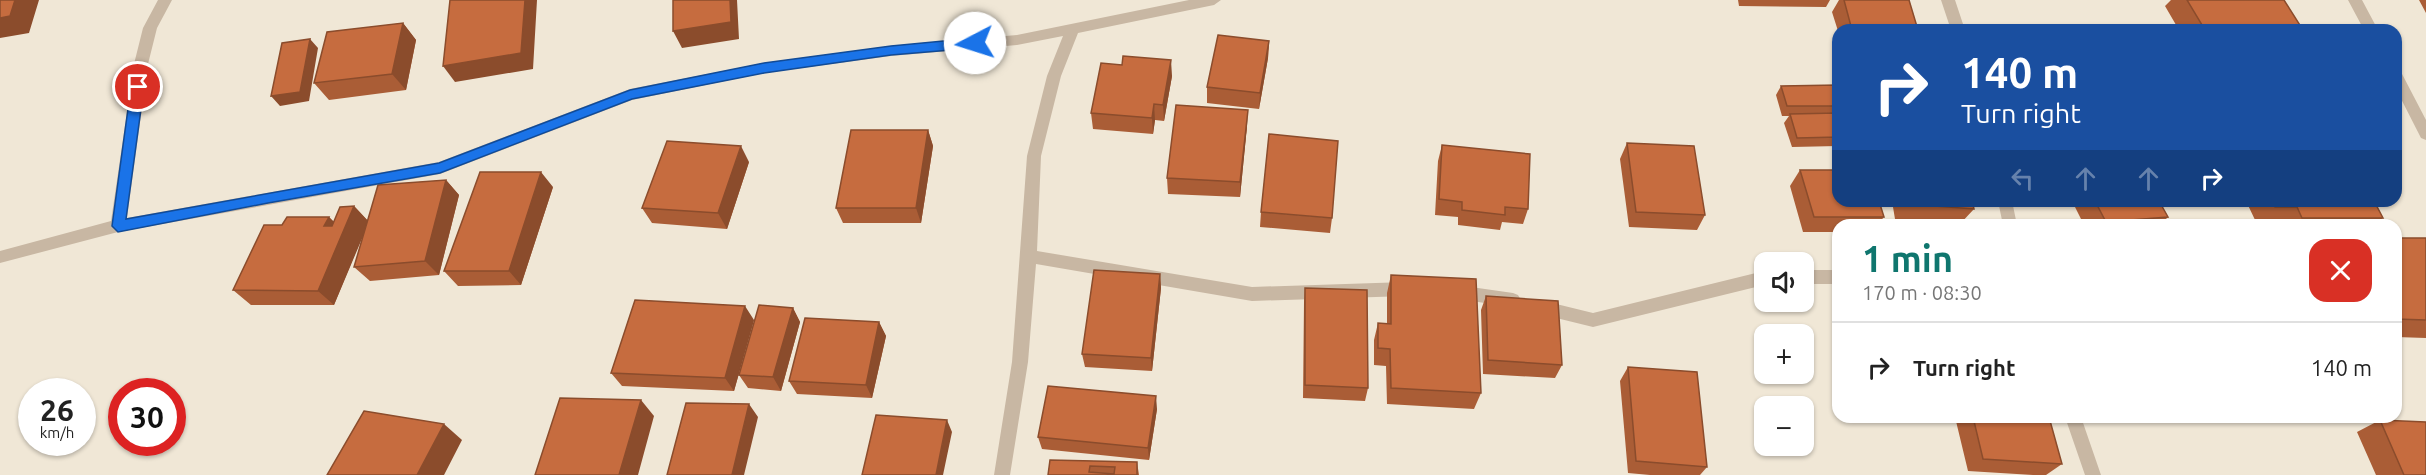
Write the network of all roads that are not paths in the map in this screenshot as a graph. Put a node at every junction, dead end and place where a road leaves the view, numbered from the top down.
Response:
1 (165, 0) edge
2 (1214, 0) edge
3 (1948, 0) edge
4 (2355, 0) edge
5 (1956, 24) edge
6 (2368, 24) edge
7 (1073, 28) junction
8 (2402, 88) edge
9 (2426, 134) edge
10 (118, 226) junction
11 (1029, 256) junction
12 (0, 257) edge
13 (1814, 277) edge
14 (1832, 277) edge
15 (1754, 279) edge
16 (1417, 289) edge
17 (1440, 289) edge
18 (2075, 423) edge
19 (1002, 475) edge
20 (2093, 475) edge

1 - 10 street
2 - 7 street
3 - 5 street
4 - 6 street
7 - 10 street
7 - 11 street
8 - 9 street
10 - 12 street
11 - 16 street
11 - 19 street
13 - 14 street
15 - 17 street
18 - 20 street

